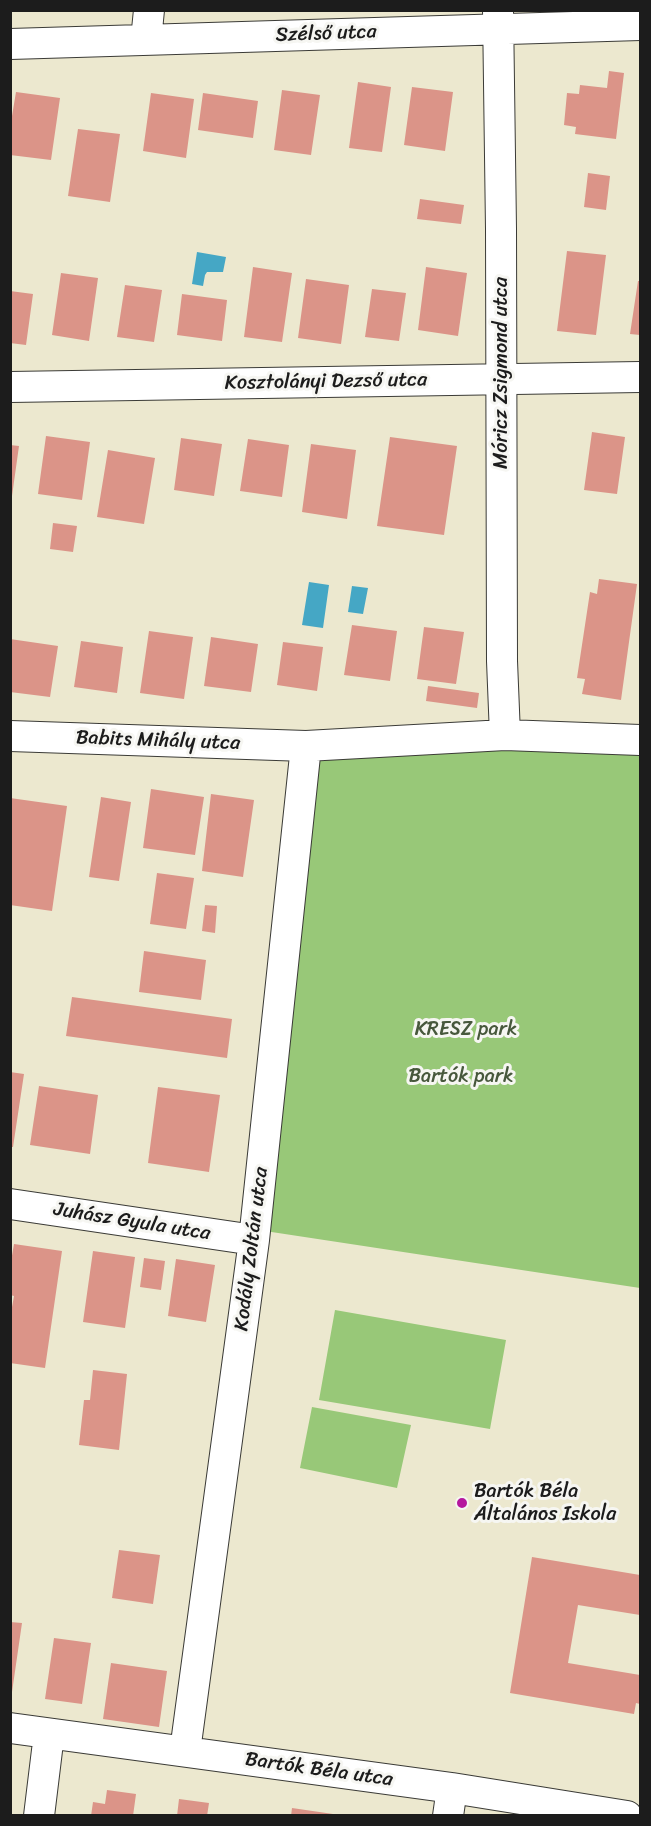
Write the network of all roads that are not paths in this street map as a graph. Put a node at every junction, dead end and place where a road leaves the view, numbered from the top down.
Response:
1 (149, 10) edge
2 (498, 20) edge
3 (640, 25) edge
4 (146, 40) junction
5 (10, 44) edge
6 (640, 377) edge
7 (502, 379) junction
8 (10, 387) edge
9 (505, 735) junction
10 (10, 736) edge
11 (640, 740) edge
12 (306, 746) junction
13 (10, 1204) edge
14 (254, 1240) junction
15 (10, 1728) edge
16 (49, 1734) junction
17 (185, 1751) junction
18 (450, 1802) edge
19 (39, 1815) edge
20 (627, 1815) edge

1 - 4 street
2 - 3 street, Szélső utca
2 - 4 street, Szélső utca
2 - 7 street, Móricz Zsigmond utca
4 - 5 street, Szélső utca
6 - 7 street, Kosztolányi Dezső utca
7 - 8 street, Kosztolányi Dezső utca
7 - 9 street, Móricz Zsigmond utca
9 - 11 street, Babits Mihály utca
9 - 12 street, Babits Mihály utca
10 - 12 street, Babits Mihály utca
12 - 14 street, Kodály Zoltán utca
13 - 14 street, Juhász Gyula utca
14 - 17 street, Kodály Zoltán utca
15 - 16 street, Bartók Béla utca
16 - 17 street, Bartók Béla utca
16 - 19 street
17 - 18 street, Bartók Béla utca
18 - 20 street, Bartók Béla utca

